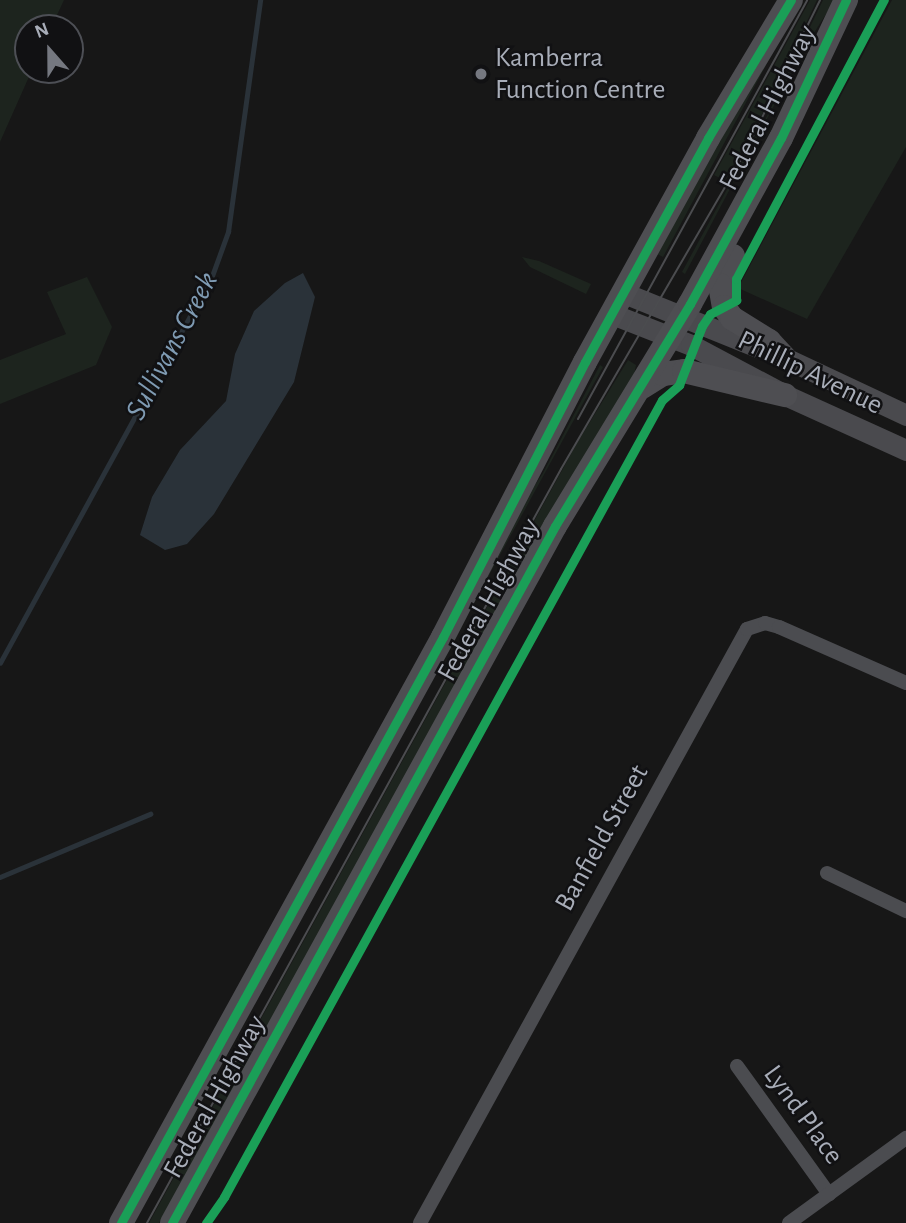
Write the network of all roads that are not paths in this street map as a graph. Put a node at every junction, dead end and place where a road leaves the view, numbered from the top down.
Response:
1 (792, 0) edge
2 (846, 0) edge
3 (781, 138) junction
4 (618, 303) junction
5 (676, 327) junction
6 (785, 358) junction
7 (640, 388) junction
8 (785, 395) junction
9 (906, 415) edge
10 (906, 450) edge
11 (905, 682) edge
12 (827, 873) dead end
13 (906, 911) edge
14 (737, 1066) dead end
15 (906, 1138) edge
16 (829, 1194) junction
17 (121, 1223) edge
18 (172, 1223) edge
19 (420, 1223) edge
20 (789, 1223) edge

1 - 4 highway, Federal Highway
2 - 3 highway, Federal Highway
3 - 5 highway, Federal Highway
3 - 6 highway
4 - 5 main road, Phillip Avenue
4 - 17 highway, Federal Highway
5 - 6 main road, Phillip Avenue
5 - 7 highway, Federal Highway
5 - 8 main road, Phillip Avenue
6 - 9 main road, Phillip Avenue
7 - 8 highway
7 - 18 highway, Federal Highway
8 - 10 main road, Phillip Avenue
11 - 19 street, Banfield Street
12 - 13 street
14 - 16 street, Lynd Place
15 - 16 street
16 - 20 street

